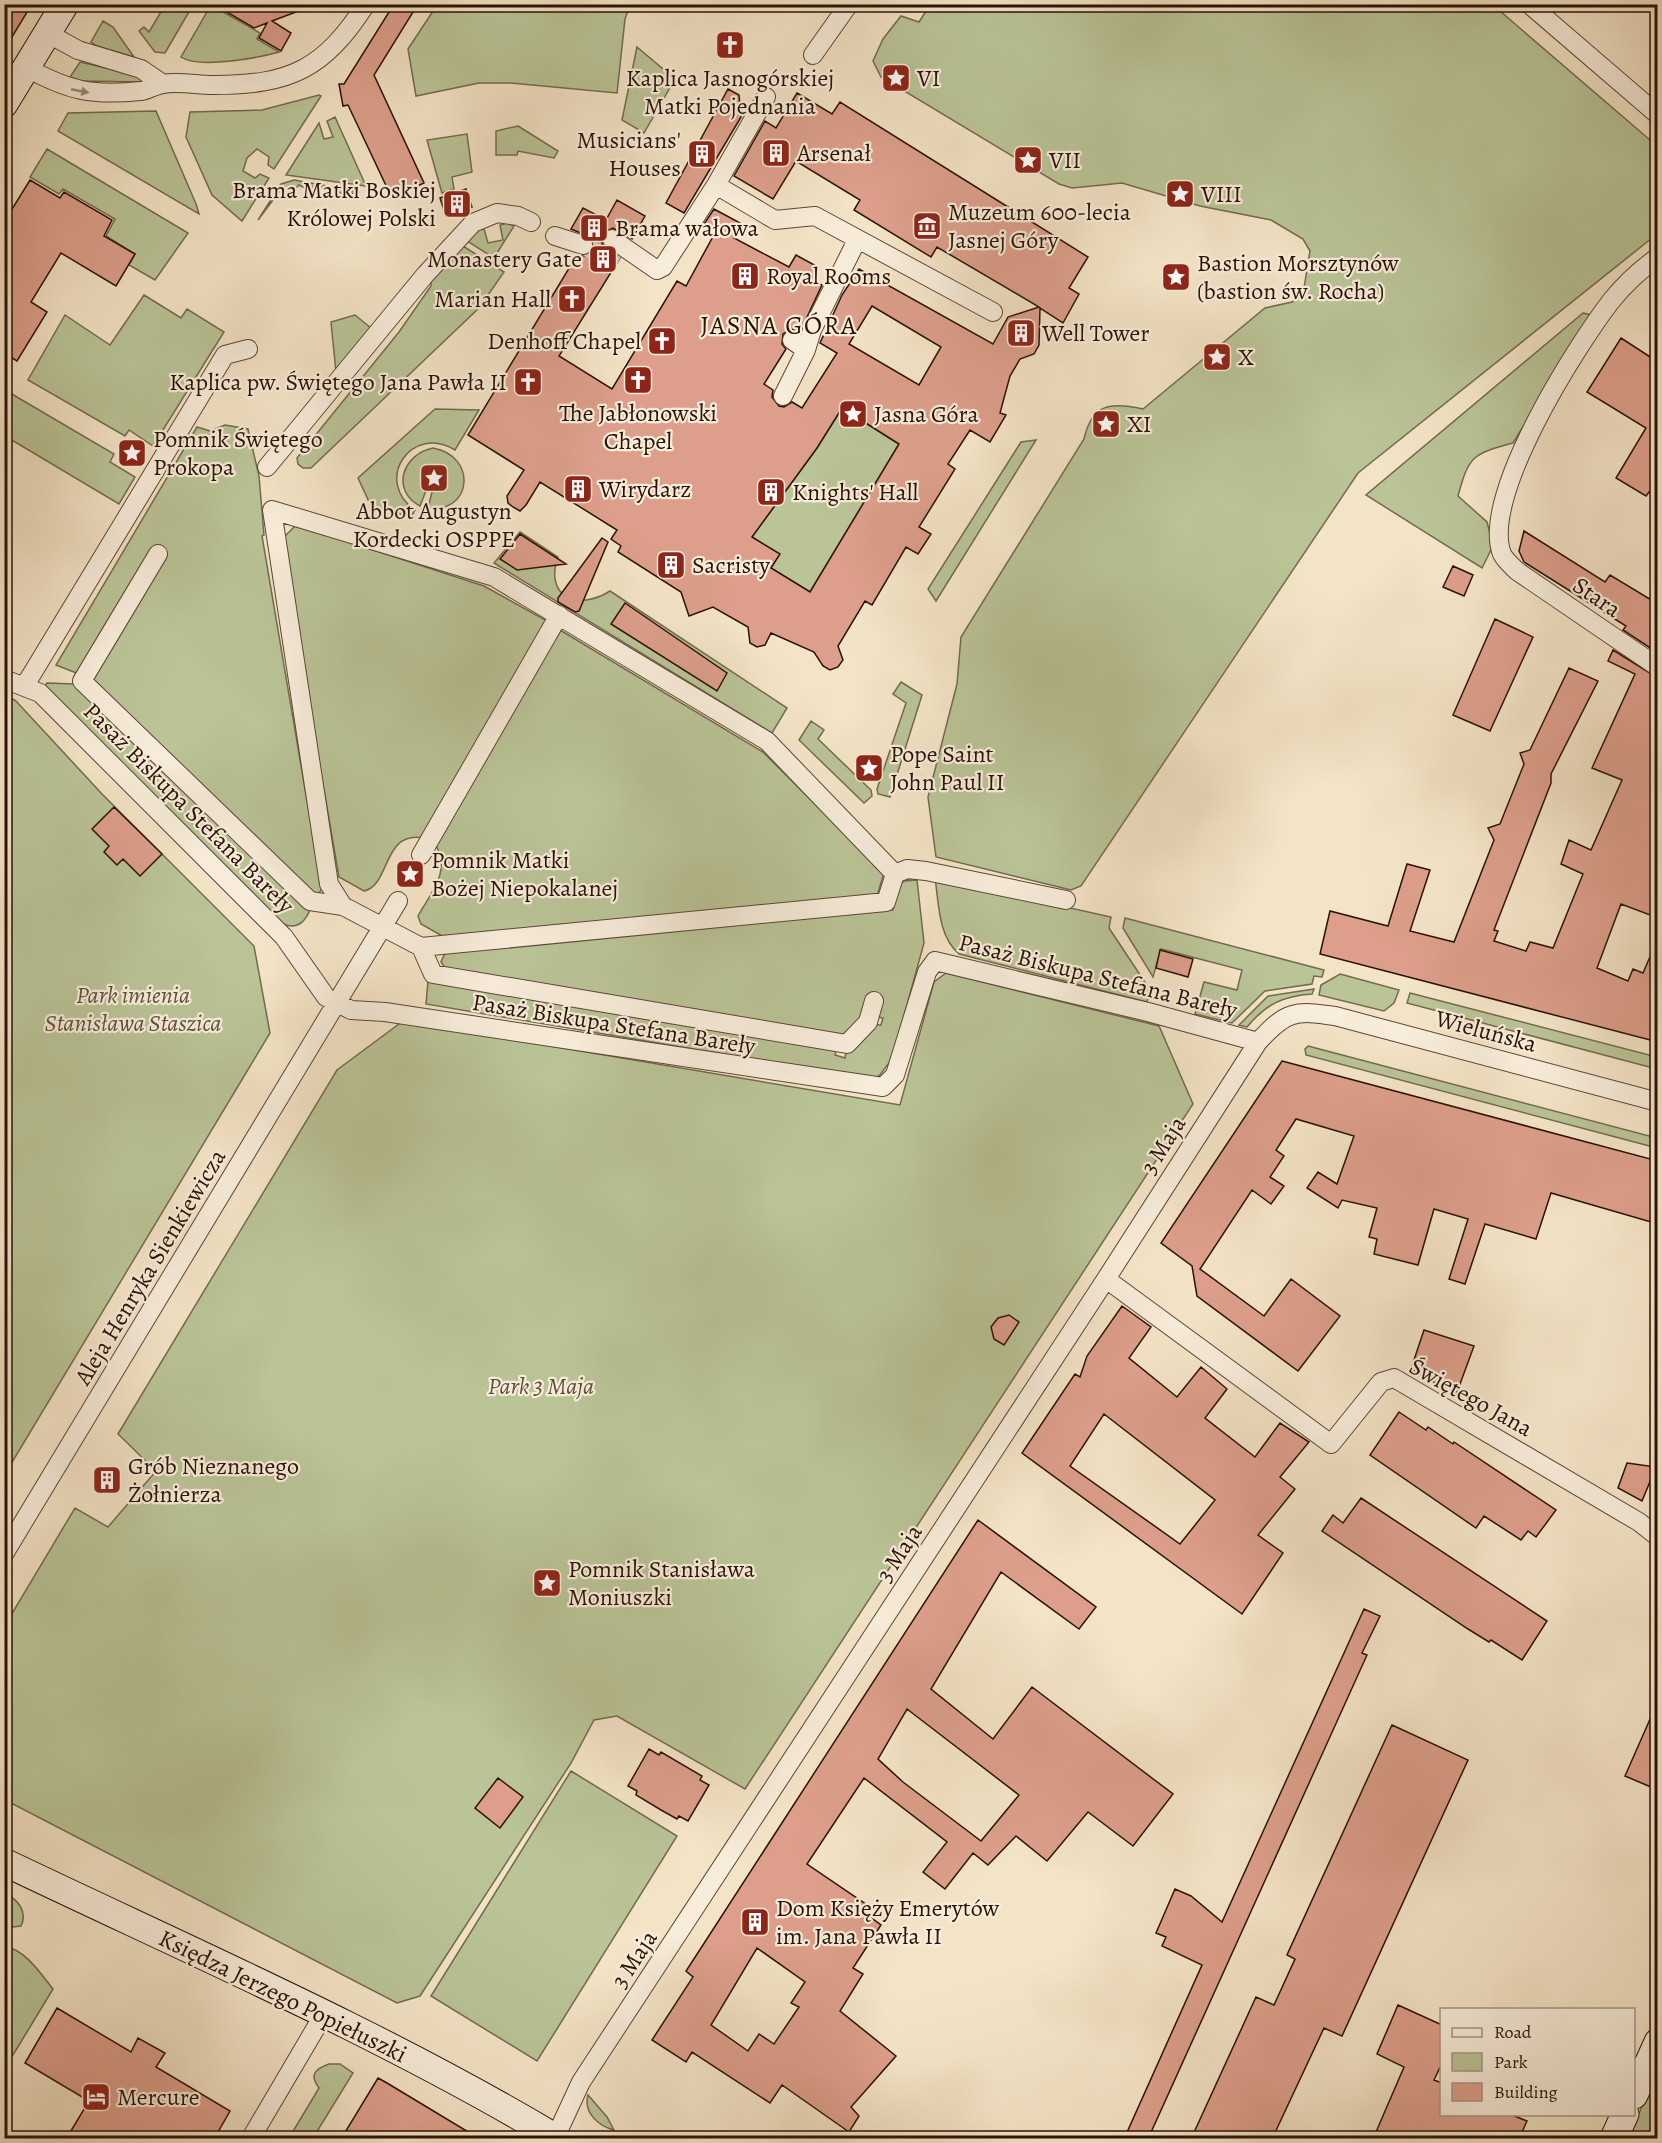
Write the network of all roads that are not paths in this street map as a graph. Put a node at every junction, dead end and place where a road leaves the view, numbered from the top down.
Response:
1 (64, 4) edge
2 (366, 4) edge
3 (849, 4) edge
4 (1529, 4) edge
5 (47, 33) junction
6 (813, 55) dead end
7 (27, 68) junction
8 (163, 84) junction
9 (766, 97) dead end
10 (4, 104) edge
11 (1658, 116) edge
12 (716, 185) junction
13 (531, 222) dead end
14 (555, 236) dead end
15 (612, 239) dead end
16 (857, 240) junction
17 (583, 245) tunnel mouth
18 (1658, 257) edge
19 (993, 312) dead end
20 (248, 349) dead end
21 (783, 396) dead end
22 (267, 467) dead end
23 (158, 554) dead end
24 (559, 615) junction
25 (1658, 667) edge
26 (4, 679) edge
27 (24, 687) junction
28 (421, 855) dead end
29 (895, 874) junction
30 (1066, 900) dead end
31 (398, 901) dead end
32 (343, 906) junction
33 (383, 927) junction
34 (421, 947) junction
35 (874, 1001) dead end
36 (337, 1005) junction
37 (1302, 1011) joint
38 (1258, 1042) junction
39 (1658, 1102) edge
40 (1106, 1279) junction
41 (1658, 1537) edge
42 (4, 1554) edge
43 (4, 1862) edge
44 (324, 2013) junction
45 (1658, 2042) edge
46 (1635, 2093) edge
47 (1625, 2116) edge
48 (555, 2138) edge
49 (251, 2139) edge
50 (1614, 2139) edge

1 - 5 main road
2 - 8 street
3 - 6 street
4 - 11 street
5 - 7 main road
5 - 8 street
7 -> 8 street
7 - 10 main road
9 - 12 street
12 - 15 street
12 - 16 street
13 - 22 street
14 - 17 street
16 - 19 street
16 - 21 street
18 - 25 street, Stara
20 - 27 street
23 - 32 street
24 - 28 street
24 - 29 street
24 - 32 street
26 - 27 street, Pasaż Biskupa Stefana Bareły
27 - 36 street, Pasaż Biskupa Stefana Bareły
29 - 30 street
29 - 34 street
31 - 33 street, Aleja Henryka Sienkiewicza
32 - 33 street
33 - 34 street
33 - 36 street, Aleja Henryka Sienkiewicza
34 - 35 street
36 - 38 street, Pasaż Biskupa Stefana Bareły
36 - 42 street, Aleja Henryka Sienkiewicza
37 - 38 street, 3 Maja
37 - 39 street, Wieluńska
38 - 40 street, 3 Maja
40 - 41 street, Świętego Jana
40 - 48 street, 3 Maja
43 - 44 main road, Księdza Jerzego Popiełuszki
44 - 48 main road, Księdza Jerzego Popiełuszki
44 - 49 street
45 - 46 main road
47 - 50 main road

